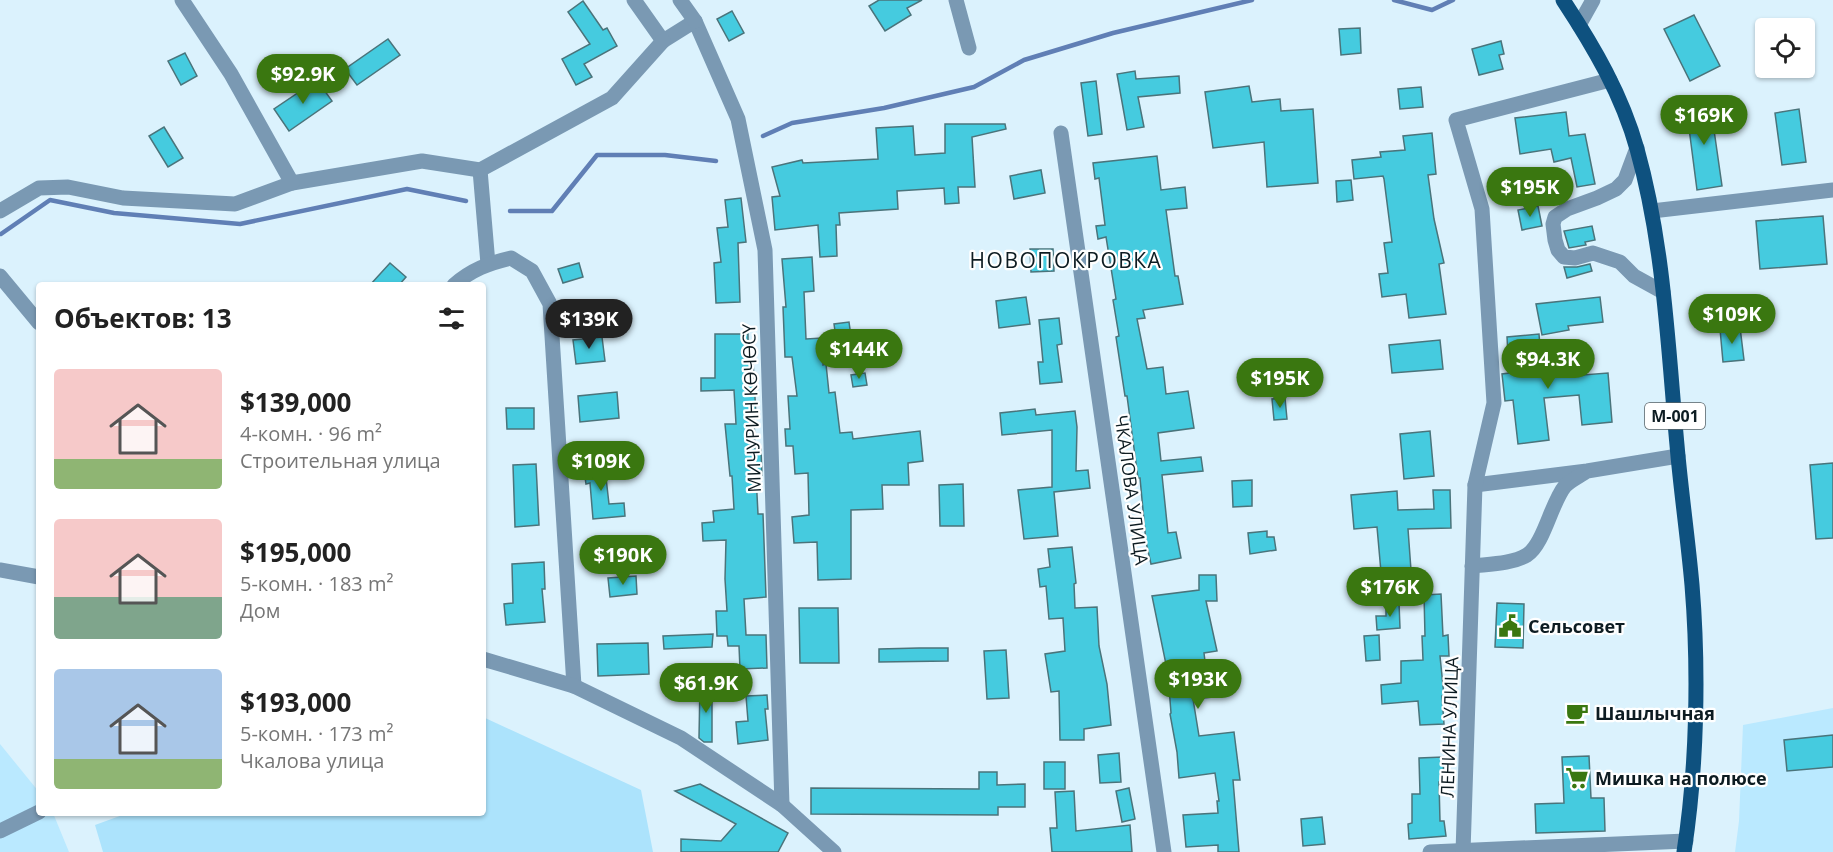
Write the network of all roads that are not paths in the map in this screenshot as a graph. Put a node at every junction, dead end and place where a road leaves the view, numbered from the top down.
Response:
1 (182, 0) edge
2 (634, 0) edge
3 (680, 0) edge
4 (956, 0) edge
5 (1563, 0) edge
6 (1593, 0) edge
7 (695, 21) junction
8 (1579, 24) junction
9 (663, 41) junction
10 (969, 48) dead end
11 (1610, 80) junction
12 (1061, 133) dead end
13 (1637, 148) junction
14 (480, 170) junction
15 (292, 183) junction
16 (1833, 190) edge
17 (1652, 211) junction
18 (0, 212) edge
19 (488, 264) junction
20 (0, 276) edge
21 (457, 282) edge
22 (1664, 292) junction
23 (36, 319) edge
24 (1678, 456) junction
25 (1587, 471) junction
26 (1475, 485) junction
27 (1472, 566) junction
28 (0, 570) edge
29 (36, 576) edge
30 (486, 660) edge
31 (573, 686) junction
32 (782, 805) junction
33 (36, 813) edge
34 (0, 831) edge
35 (1685, 846) edge
36 (1464, 851) edge
37 (834, 852) edge
38 (1164, 852) edge
39 (1430, 852) edge

1 - 15 street
2 - 9 street
3 - 7 street, МИЧУРИН КӨЧӨСҮ
4 - 10 street
5 - 8 main road, М-001
6 - 8 street
7 - 9 street
7 - 32 street, МИЧУРИН КӨЧӨСҮ
8 - 11 main road, М-001
9 - 14 street
11 - 13 main road, М-001
11 - 26 street, ЛЕНИНА УЛИЦА
12 - 38 street, ЧКАЛОВА УЛИЦА
13 - 17 main road, М-001
13 - 22 street
14 - 15 street
14 - 19 street
15 - 18 street
16 - 17 street
17 - 22 main road, М-001
19 - 21 street
19 - 31 street
20 - 23 street
22 - 24 main road, М-001
24 - 25 street
24 - 35 main road, М-001
25 - 26 street
25 - 27 street
26 - 27 street, ЛЕНИНА УЛИЦА
27 - 36 street, ЛЕНИНА УЛИЦА
28 - 29 street
30 - 31 street
31 - 32 street
32 - 37 street
33 - 34 street
35 - 36 street
36 - 39 street

